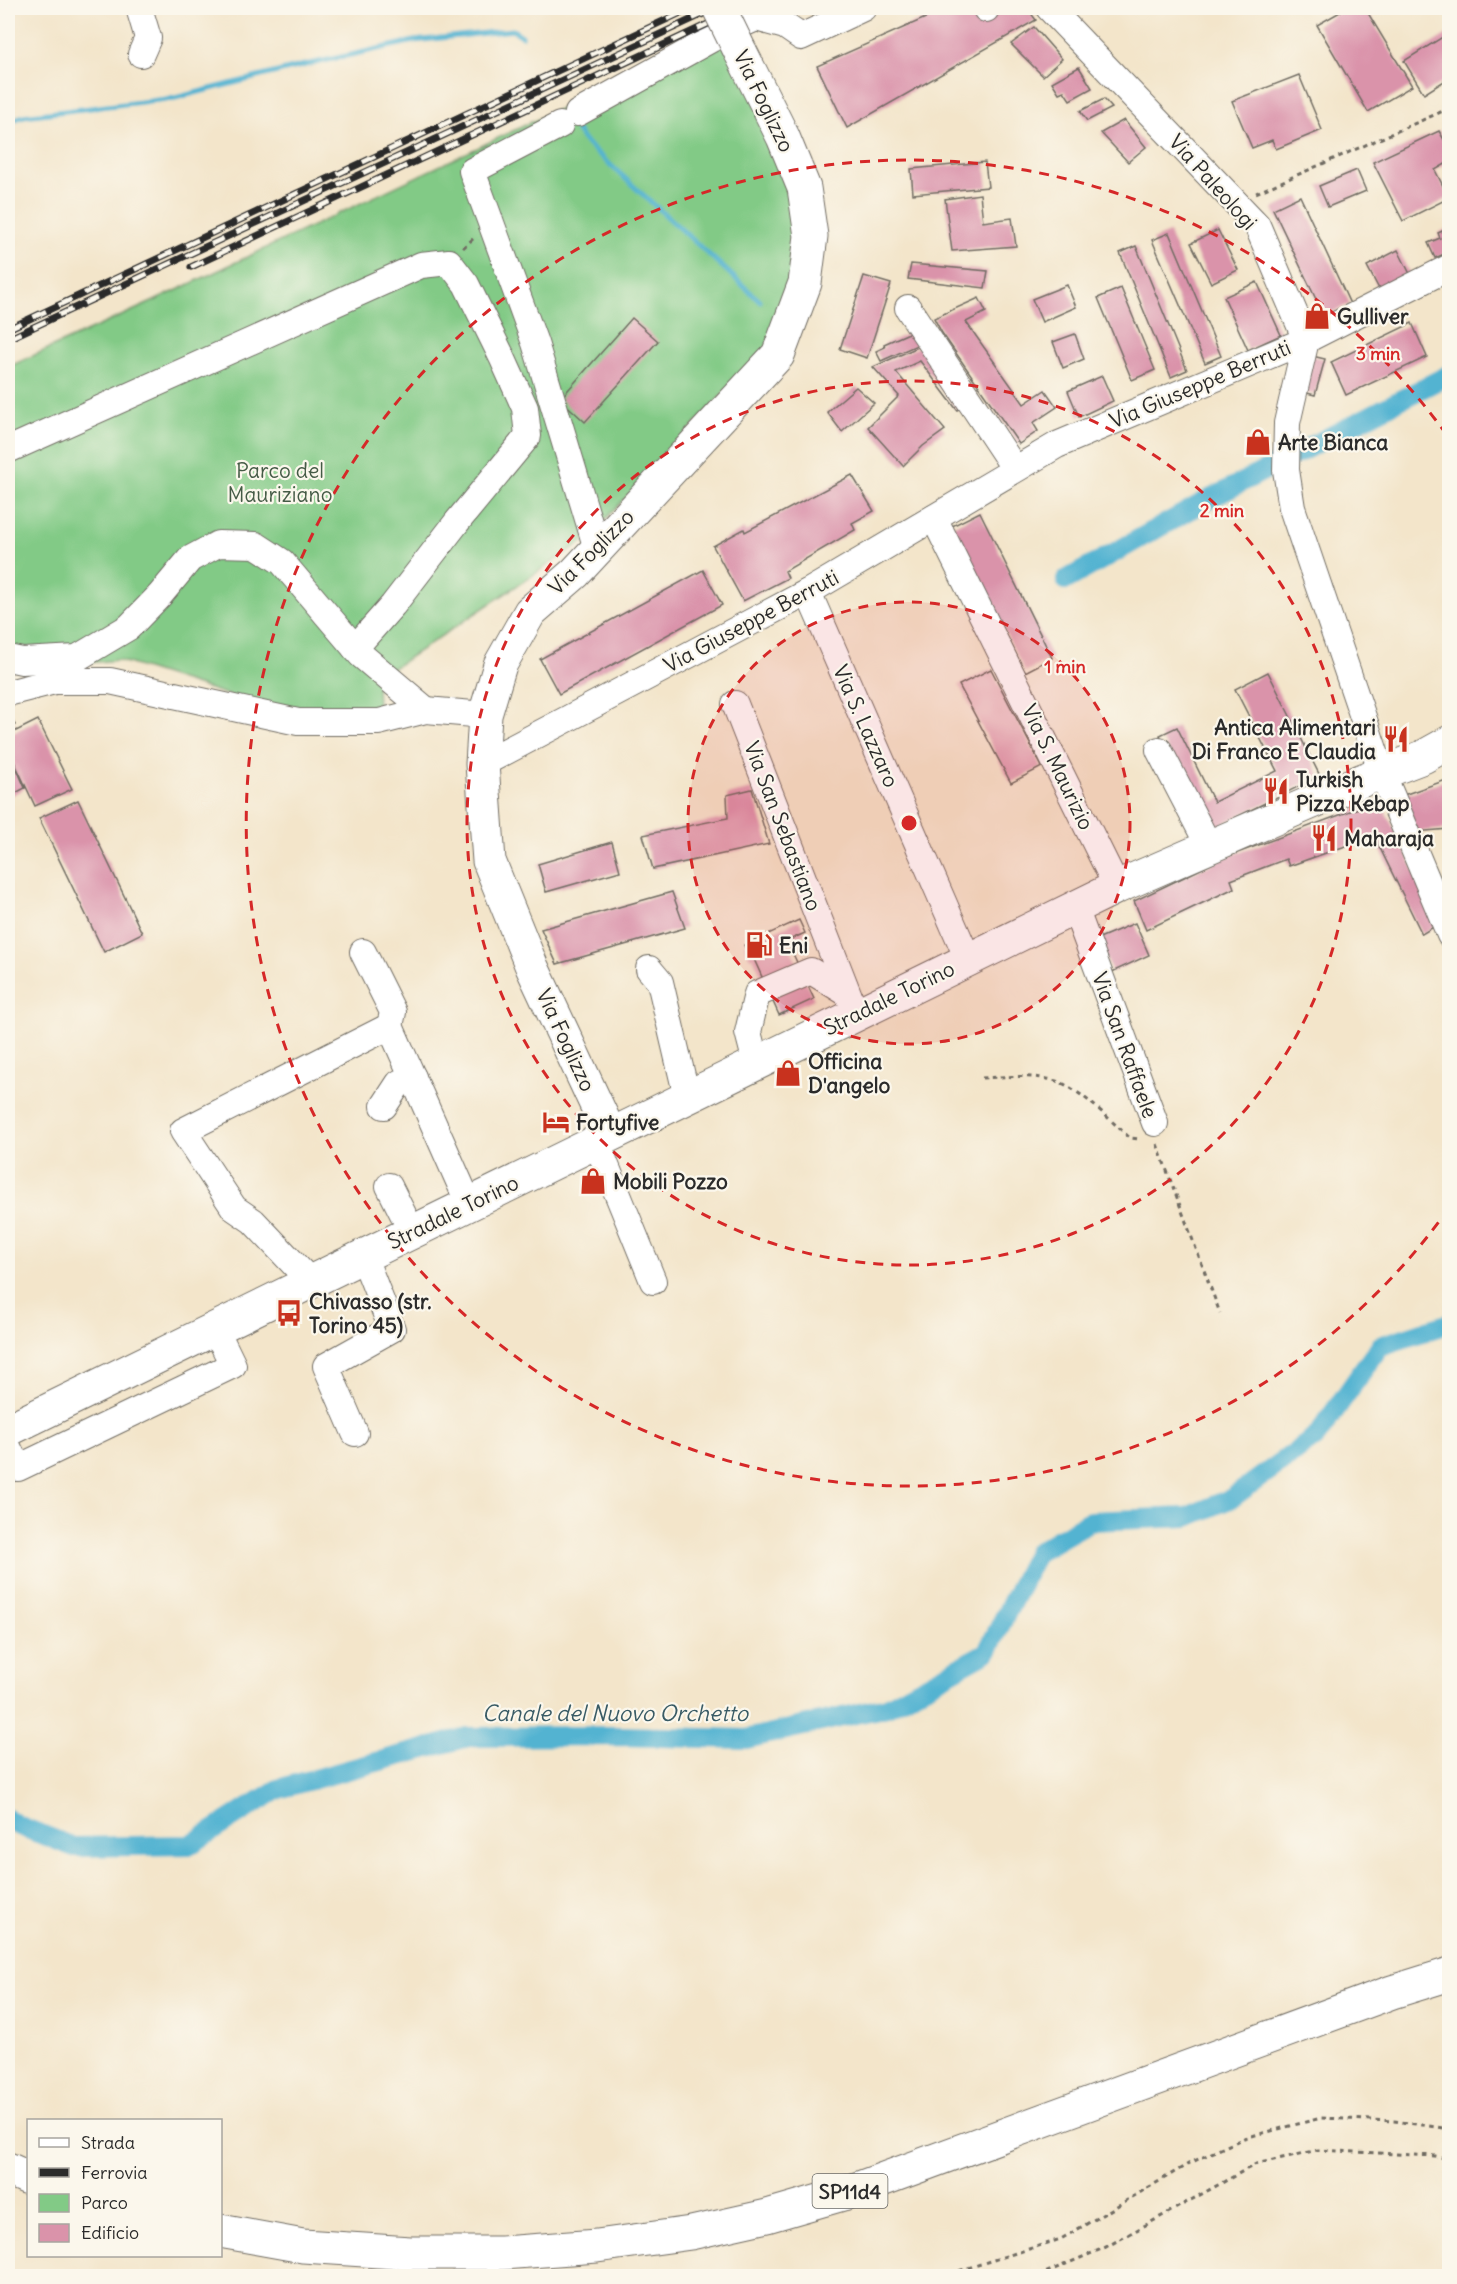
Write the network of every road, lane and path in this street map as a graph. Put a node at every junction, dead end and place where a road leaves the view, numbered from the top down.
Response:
1 (139, 8) edge
2 (719, 8) edge
3 (863, 8) edge
4 (1048, 8) edge
5 (141, 54) dead end
6 (1449, 108) edge
7 (1235, 202) junction
8 (490, 222) junction
9 (449, 262) junction
10 (1449, 267) edge
11 (908, 308) dead end
12 (1306, 340) junction
13 (8, 450) edge
14 (1015, 469) junction
15 (934, 518) junction
16 (597, 549) junction
17 (808, 592) junction
18 (355, 648) junction
19 (8, 658) edge
20 (8, 693) edge
21 (735, 704) dead end
22 (426, 711) junction
23 (485, 716) junction
24 (1159, 750) dead end
25 (1440, 752) edge
26 (482, 764) junction
27 (1382, 773) junction
28 (1209, 846) junction
29 (1118, 886) junction
30 (1075, 908) junction
31 (1449, 935) edge
32 (363, 952) dead end
33 (968, 959) junction
34 (649, 969) dead end
35 (852, 1004) junction
36 (390, 1026) junction
37 (756, 1063) junction
38 (413, 1077) junction
39 (981, 1078) dead end
40 (687, 1097) junction
41 (384, 1106) dead end
42 (1155, 1130) junction
43 (603, 1138) junction
44 (389, 1186) dead end
45 (469, 1204) junction
46 (412, 1232) junction
47 (363, 1255) junction
48 (310, 1281) junction
49 (653, 1281) dead end
50 (1220, 1313) dead end
51 (215, 1328) junction
52 (8, 1430) edge
53 (356, 1433) dead end
54 (8, 1447) edge
55 (1449, 1974) edge
56 (1449, 2129) edge
57 (1449, 2159) edge
58 (8, 2169) edge
59 (27, 2178) edge
60 (222, 2231) edge
61 (8, 2273) edge
62 (20, 2277) edge
63 (942, 2277) edge
64 (1038, 2277) edge

1 - 5 street
2 - 16 main road, Via Foglizzo, bridge
3 - 8 street
4 - 7 street, Via Paleologi
6 - 7 path
7 - 12 street, Via Paleologi
8 - 9 path
8 - 16 street
9 - 13 street
9 - 18 street
10 - 12 street, Via Giuseppe Berruti
11 - 14 street
12 - 14 street, Via Giuseppe Berruti
12 - 27 street
14 - 15 street, Via Giuseppe Berruti
15 - 17 street, Via Giuseppe Berruti
15 - 29 street, Via S. Maurizio
16 - 23 main road, Via Foglizzo
17 - 26 street, Via Giuseppe Berruti
17 - 33 street, Via S. Lazzaro
18 - 19 street
18 - 22 street
20 - 22 street
21 - 35 street, Via San Sebastiano
22 - 23 street
23 - 26 main road, Via Foglizzo
24 - 28 street
25 - 27 main road, Stradale Torino
26 - 43 main road, Via Foglizzo
27 - 28 main road, Stradale Torino
27 - 31 street
28 - 29 main road, Stradale Torino
29 - 30 main road, Stradale Torino
30 - 33 main road, Stradale Torino
30 - 42 street, Via San Raffaele
32 - 36 street
33 - 35 main road, Stradale Torino
34 - 40 street
35 - 37 main road, Stradale Torino
35 - 37 street
36 - 38 street
36 - 48 street
37 - 40 main road, Stradale Torino
38 - 41 street
38 - 45 street
39 - 42 path, Via San Raffaele
40 - 43 main road, Stradale Torino
42 - 50 path
43 - 45 main road, Stradale Torino
43 - 49 street
44 - 46 street
45 - 46 main road, Stradale Torino
46 - 47 main road, Stradale Torino
47 - 48 main road, Stradale Torino
47 - 53 street
48 - 51 main road, Stradale Torino
51 - 52 main road, Stradale Torino
51 - 54 street
55 - 60 main road, SP11d4
56 - 63 path
57 - 64 path
58 - 59 main road
61 - 62 path

